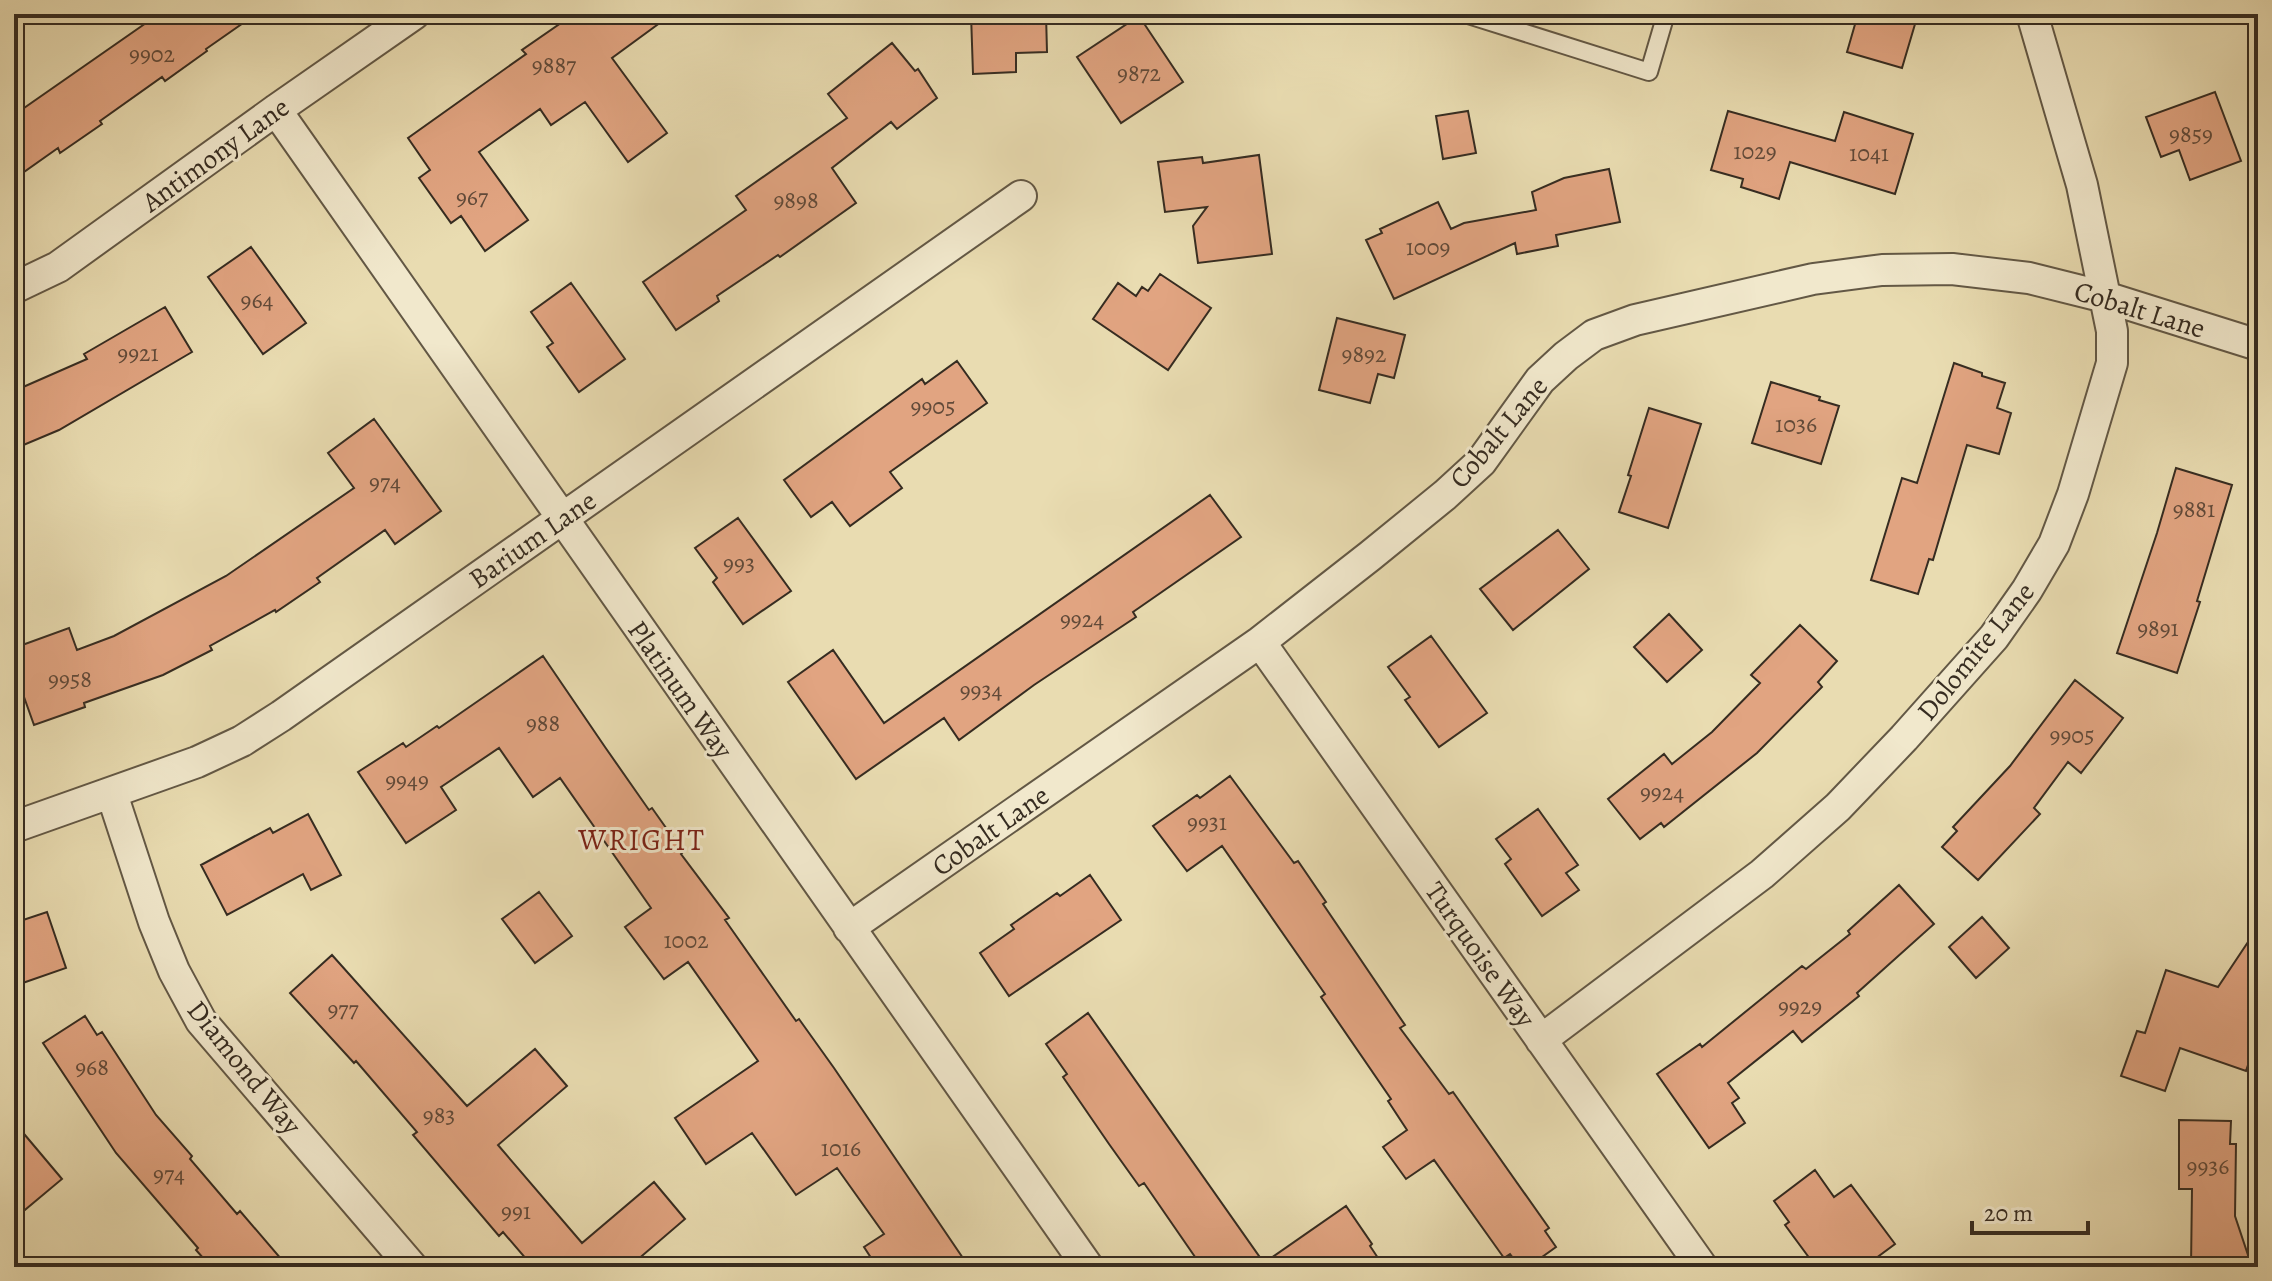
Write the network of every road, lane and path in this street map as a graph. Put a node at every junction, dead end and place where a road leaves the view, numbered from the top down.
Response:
1 (414, 14) edge
2 (1465, 14) edge
3 (1666, 14) edge
4 (2032, 14) edge
5 (276, 110) junction
6 (1021, 196) dead end
7 (14, 288) edge
8 (2105, 297) junction
9 (2258, 345) edge
10 (562, 518) junction
11 (1260, 642) junction
12 (112, 794) junction
13 (14, 827) edge
14 (849, 928) junction
15 (1541, 1040) junction
16 (412, 1267) edge
17 (1088, 1267) edge
18 (1702, 1267) edge

1 - 5 street, Antimony Lane
2 - 3 lane
4 - 8 street, Dolomite Lane
5 - 7 street, Antimony Lane
5 - 10 street, Platinum Way
6 - 10 street, Barium Lane
8 - 9 street, Cobalt Lane
8 - 11 street, Cobalt Lane
8 - 15 street, Dolomite Lane
10 - 12 street, Barium Lane
10 - 14 street, Platinum Way
11 - 14 street, Cobalt Lane
11 - 15 street, Turquoise Way
12 - 13 street, Barium Lane
12 - 16 street, Diamond Way
14 - 17 street, Platinum Way
15 - 18 street, Turquoise Way

